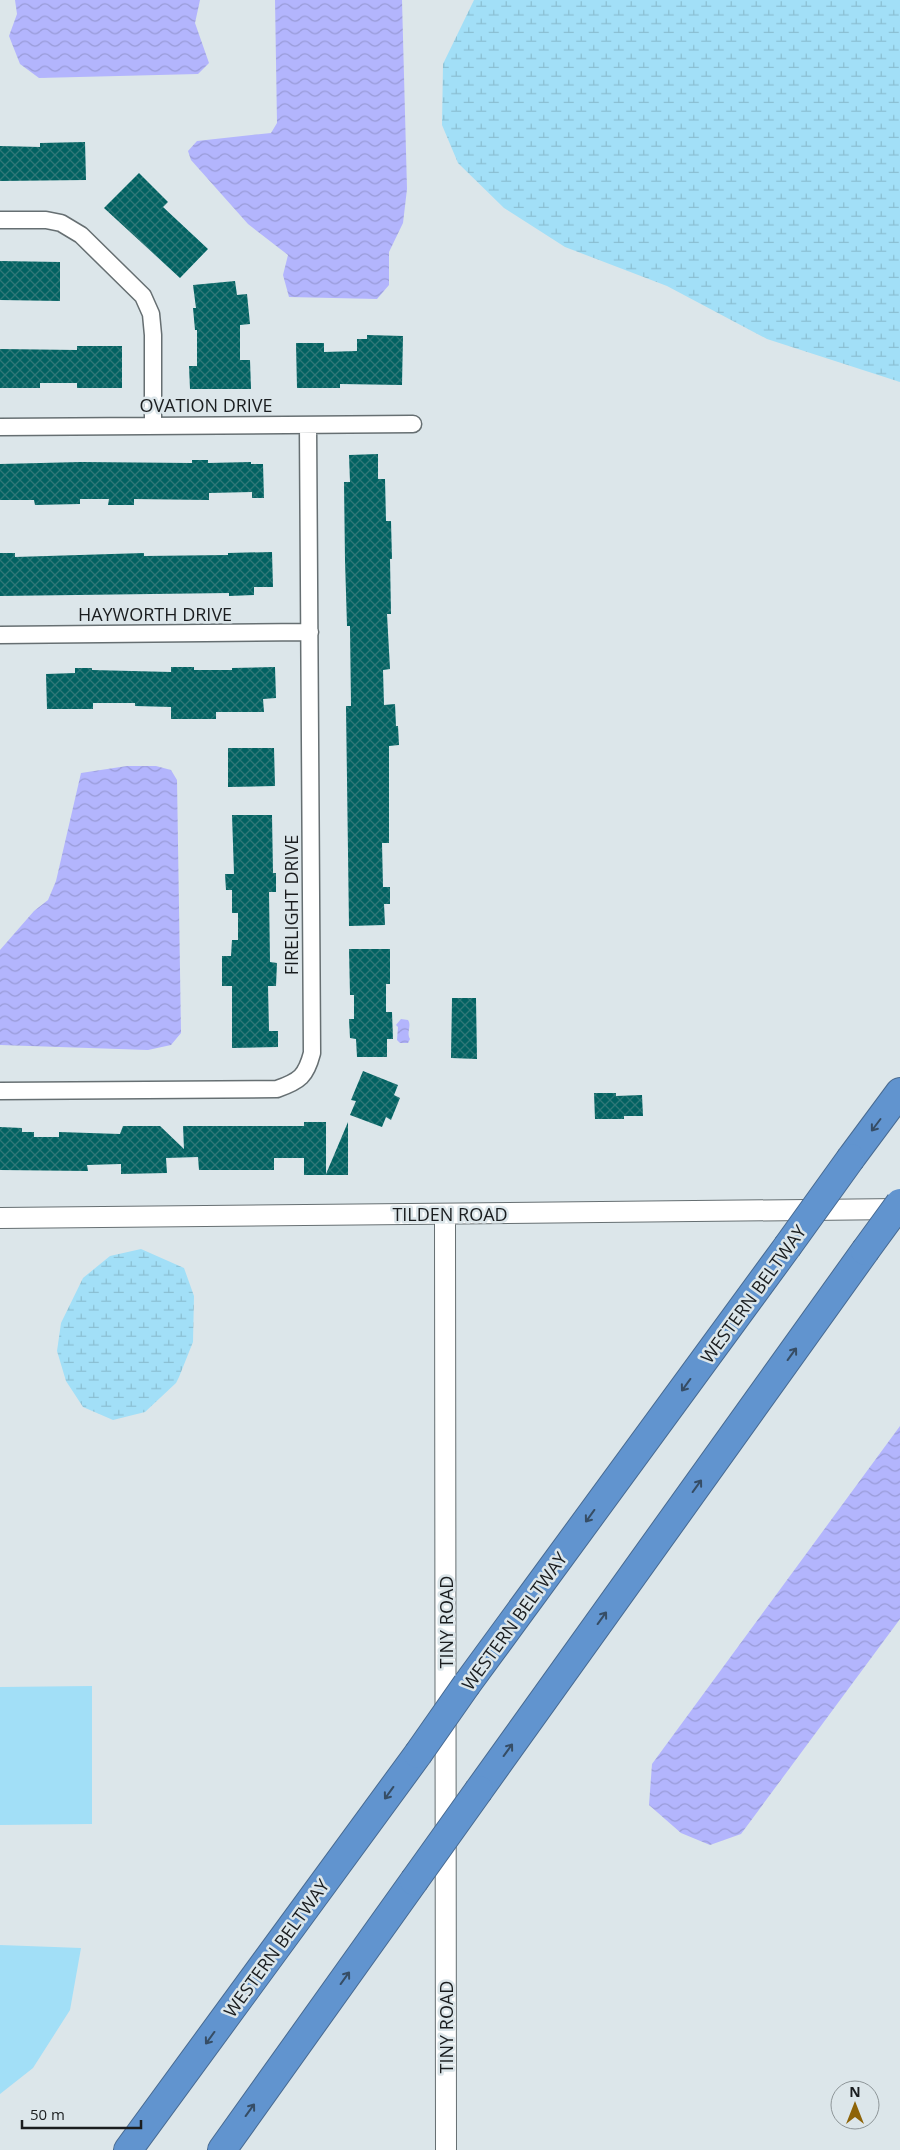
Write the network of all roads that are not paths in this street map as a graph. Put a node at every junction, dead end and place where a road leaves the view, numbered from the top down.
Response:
1 (0, 220) edge
2 (308, 424) junction
3 (413, 424) dead end
4 (153, 426) junction
5 (0, 427) edge
6 (310, 632) junction
7 (0, 635) edge
8 (0, 1091) edge
9 (900, 1092) edge
10 (900, 1203) edge
11 (900, 1209) edge
12 (445, 1214) junction
13 (0, 1218) edge
14 (128, 2150) edge
15 (222, 2150) edge
16 (446, 2150) edge

1 - 4 street
2 - 3 street, OVATION DRIVE
2 - 4 street, OVATION DRIVE
2 - 6 street, FIRELIGHT DRIVE
4 - 5 street, OVATION DRIVE
6 - 7 street, HAYWORTH DRIVE
6 - 8 street, FIRELIGHT DRIVE
9 -> 14 highway, WESTERN BELTWAY, bridge
15 -> 10 highway, bridge
11 - 12 street, TILDEN ROAD
12 - 13 street, TILDEN ROAD
12 - 16 street, TINY ROAD

